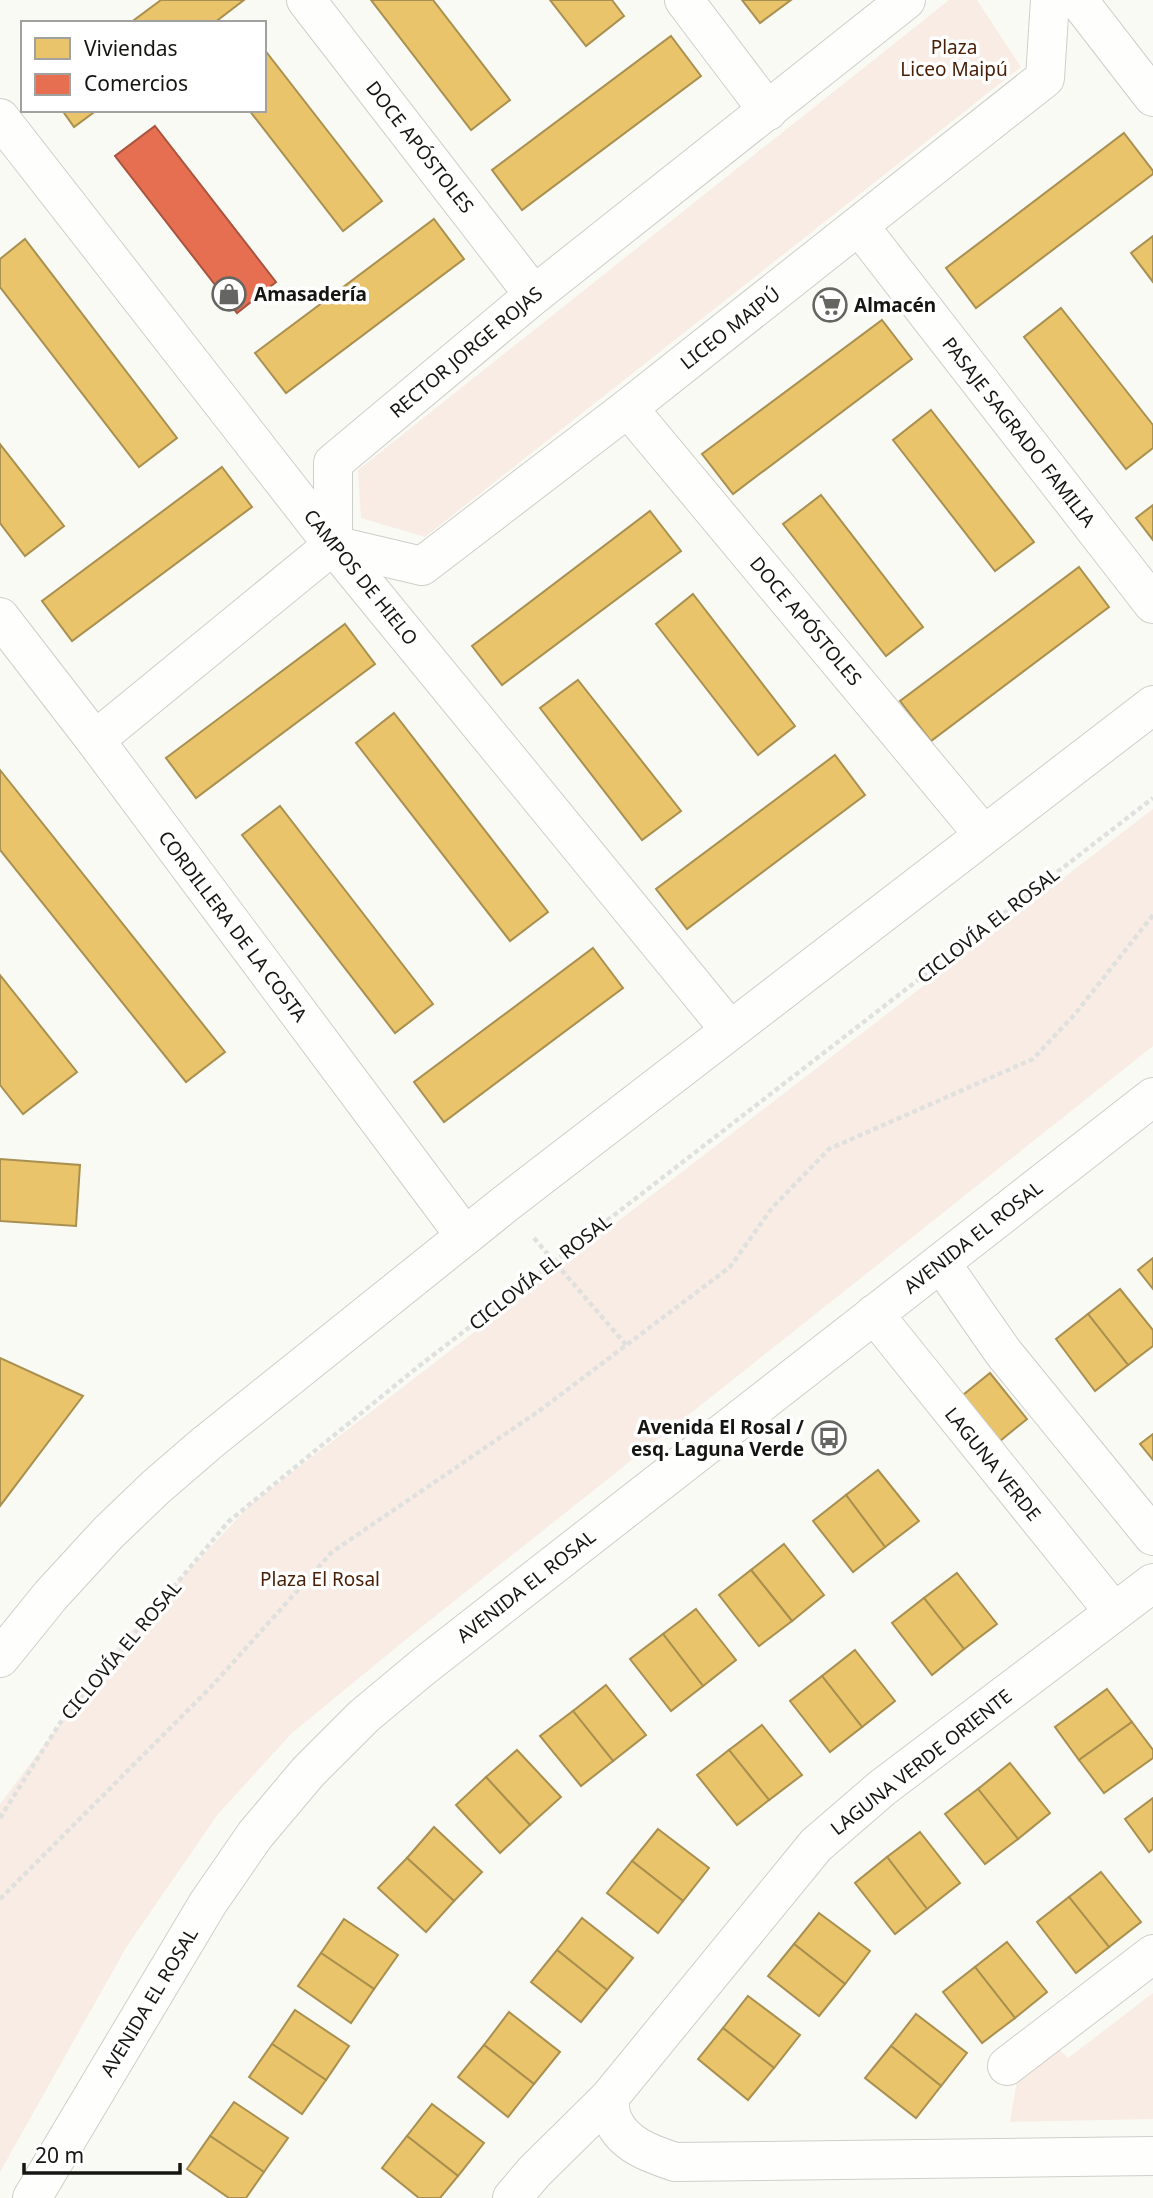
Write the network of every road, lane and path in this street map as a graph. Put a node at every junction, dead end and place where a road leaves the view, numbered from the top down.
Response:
1 (306, 0) edge
2 (684, 0) edge
3 (906, 0) edge
4 (1050, 0) edge
5 (1078, 0) edge
6 (1153, 97) edge
7 (768, 111) junction
8 (0, 118) edge
9 (860, 227) junction
10 (534, 295) junction
11 (628, 408) junction
12 (333, 545) junction
13 (1153, 604) edge
14 (0, 617) edge
15 (1153, 705) edge
16 (95, 740) junction
17 (1153, 799) edge
18 (983, 834) junction
19 (1153, 915) edge
20 (730, 1030) junction
21 (1153, 1097) edge
22 (505, 1204) junction
23 (465, 1236) junction
24 (554, 1261) junction
25 (941, 1263) junction
26 (874, 1314) junction
27 (627, 1346) junction
28 (1153, 1536) edge
29 (1139, 1602) edge
30 (0, 1658) edge
31 (0, 1818) edge
32 (0, 1899) edge
33 (1153, 1954) edge
34 (1007, 2066) dead end
35 (609, 2098) junction
36 (1153, 2156) edge
37 (32, 2198) edge
38 (512, 2198) edge

1 - 10 street, DOCE APÓSTOLES
2 - 7 street
3 - 7 street, RECTOR JORGE ROJAS
4 - 9 street, LICEO MAIPÚ
5 - 6 street
7 - 10 street, RECTOR JORGE ROJAS
8 - 12 street, CAMPOS DE HIELO
9 - 11 street, LICEO MAIPÚ
9 - 13 street, PASAJE SAGRADO FAMILIA
10 - 12 street, RECTOR JORGE ROJAS
11 - 12 street, LICEO MAIPÚ
11 - 18 street, DOCE APÓSTOLES
12 - 16 street
12 - 20 street, CAMPOS DE HIELO
14 - 16 street, CORDILLERA DE LA COSTA
15 - 18 street
16 - 23 street, CORDILLERA DE LA COSTA
17 - 24 path, CICLOVÍA EL ROSAL
18 - 20 street
19 - 27 path
20 - 22 street
21 - 25 street, AVENIDA EL ROSAL
22 - 23 street
22 - 24 path
23 - 30 street
24 - 27 path
24 - 31 path, CICLOVÍA EL ROSAL
25 - 26 street, AVENIDA EL ROSAL
25 - 28 street
26 - 29 street, LAGUNA VERDE
26 - 37 street, AVENIDA EL ROSAL
27 - 32 path
29 - 35 street, LAGUNA VERDE ORIENTE
33 - 34 street
35 - 36 street
35 - 38 street, LAGUNA VERDE ORIENTE

